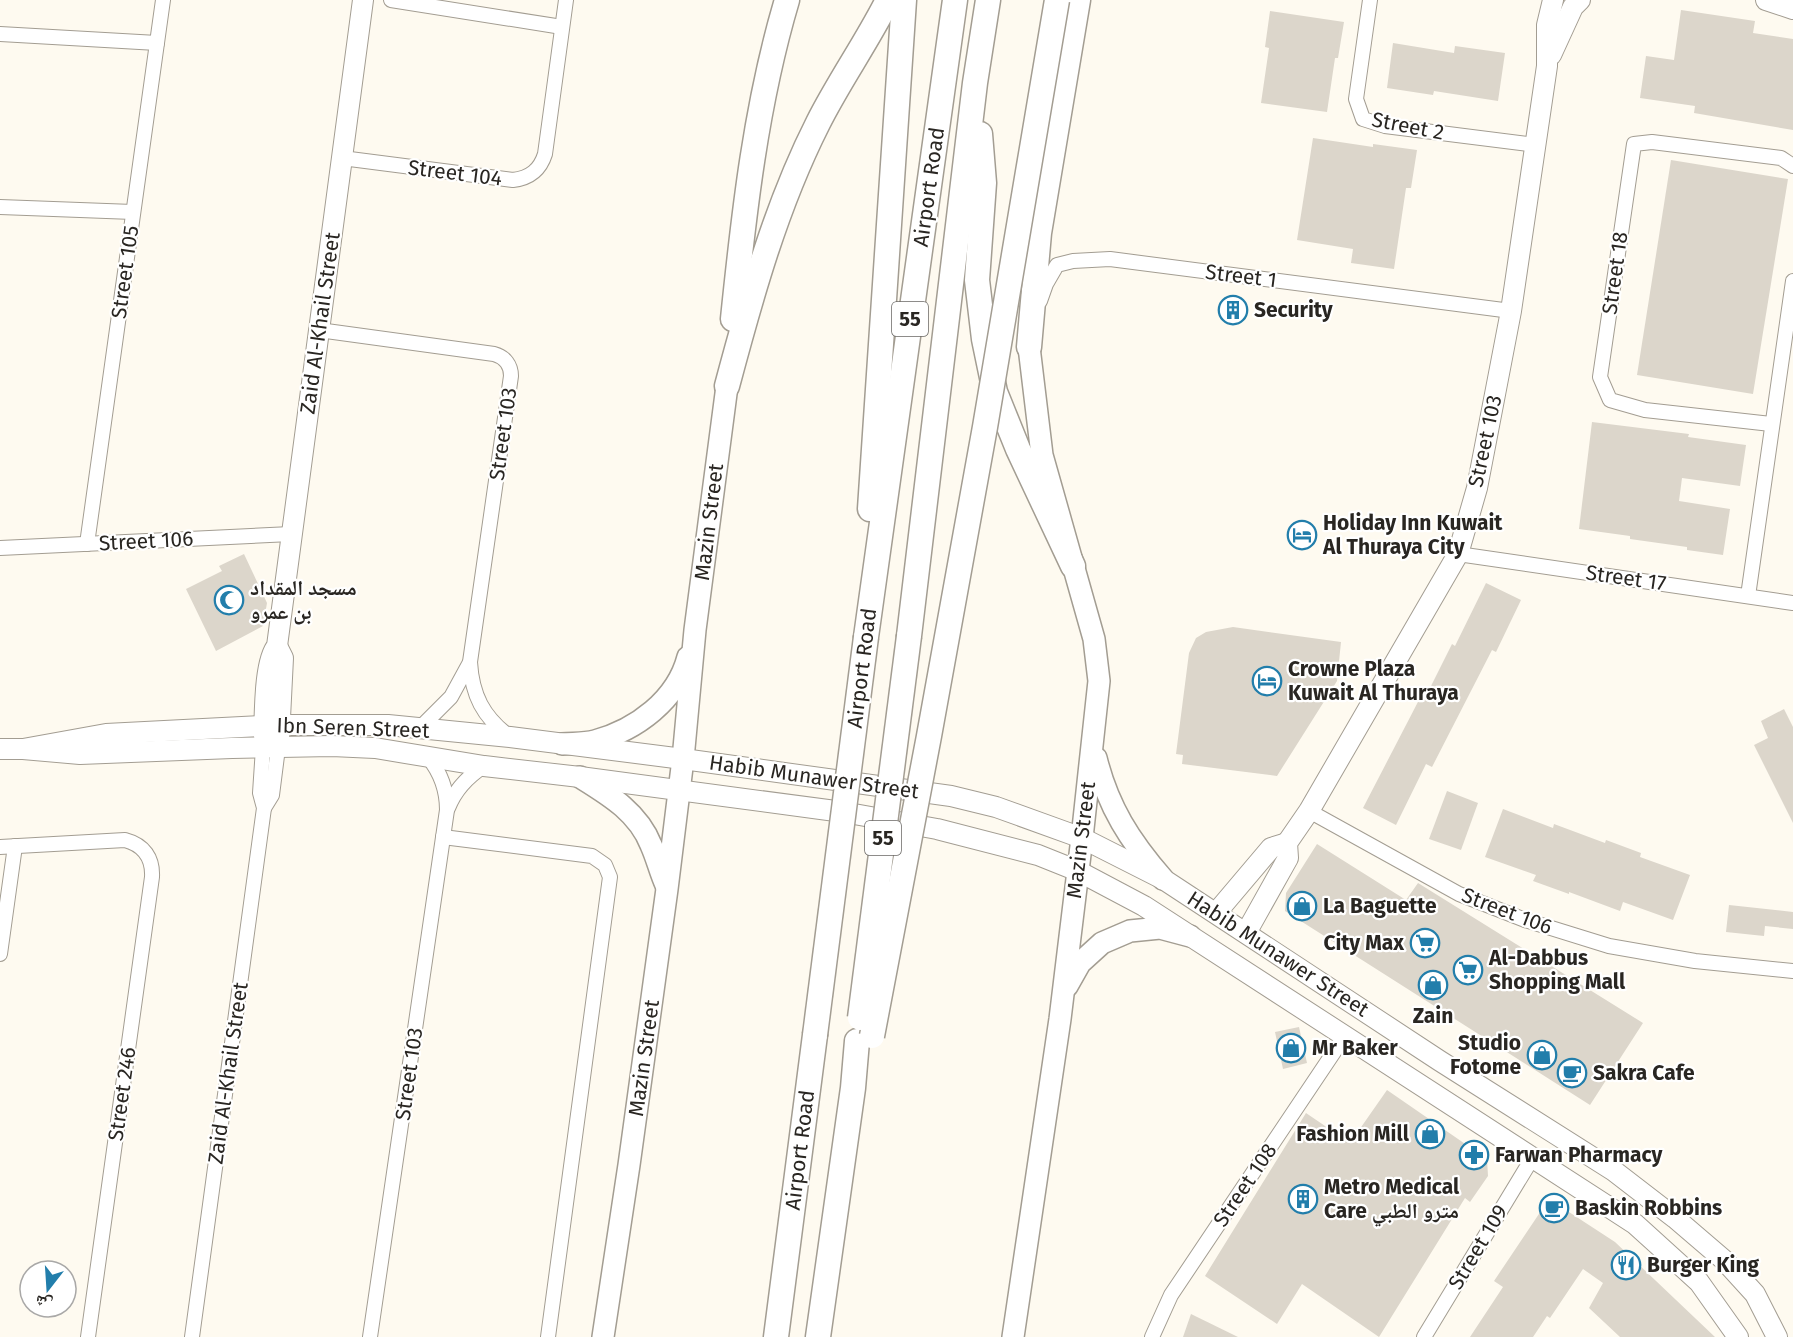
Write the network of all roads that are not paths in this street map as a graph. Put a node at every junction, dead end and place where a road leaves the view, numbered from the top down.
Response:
1 (163, 0) edge
2 (363, 0) edge
3 (391, 0) edge
4 (566, 0) edge
5 (788, 0) edge
6 (888, 0) edge
7 (904, 0) edge
8 (955, 0) edge
9 (988, 0) edge
10 (1057, 0) edge
11 (1078, 0) edge
12 (1370, 0) edge
13 (1553, 0) edge
14 (1580, 0) edge
15 (1766, 0) edge
16 (1793, 9) edge
17 (562, 27) junction
18 (0, 34) edge
19 (157, 43) junction
20 (1547, 66) junction
21 (975, 83) junction
22 (1536, 145) junction
23 (342, 158) junction
24 (1793, 166) edge
25 (0, 207) edge
26 (133, 212) junction
27 (1793, 281) edge
28 (1511, 311) junction
29 (319, 330) junction
30 (1029, 346) junction
31 (727, 386) junction
32 (1771, 424) junction
33 (291, 534) junction
34 (87, 544) junction
35 (0, 548) edge
36 (1458, 554) junction
37 (1073, 566) junction
38 (1748, 596) junction
39 (1793, 603) edge
40 (695, 630) junction
41 (866, 635) junction
42 (470, 662) junction
43 (272, 725) junction
44 (420, 728) junction
45 (510, 737) junction
46 (562, 744) junction
47 (1092, 744) junction
48 (271, 748) junction
49 (0, 749) edge
50 (23, 749) junction
51 (428, 757) junction
52 (683, 759) junction
53 (484, 766) junction
54 (580, 777) junction
55 (679, 790) junction
56 (447, 810) junction
57 (1309, 811) junction
58 (443, 837) junction
59 (1082, 838) junction
60 (1287, 843) junction
61 (15, 846) junction
62 (0, 847) edge
63 (1078, 871) junction
64 (1163, 879) junction
65 (667, 889) junction
66 (1216, 913) junction
67 (1246, 933) junction
68 (1190, 936) junction
69 (0, 954) edge
70 (1793, 971) edge
71 (1060, 1019) junction
72 (1344, 1036) junction
73 (865, 1039) junction
74 (1440, 1061) junction
75 (1473, 1082) junction
76 (1424, 1088) junction
77 (1454, 1108) junction
78 (1533, 1157) junction
79 (1428, 1335) edge
80 (88, 1337) edge
81 (192, 1337) edge
82 (370, 1337) edge
83 (548, 1337) edge
84 (603, 1337) edge
85 (776, 1337) edge
86 (818, 1337) edge
87 (1013, 1337) edge
88 (1152, 1337) edge
89 (1738, 1337) edge
90 (1777, 1337) edge

1 - 19 street, Street 105
2 - 23 street, Zaid Al-Khail Street
3 - 17 street
4 - 17 street, Street 104
5 - 31 highway
6 - 31 highway
7 - 41 highway
8 - 41 highway, Airport Road / 55
9 - 21 highway, Airport Road / 55
10 - 73 highway, bridge
11 - 30 highway
12 - 22 street, Street 2
13 - 20 street, Street 103
14 - 20 street, Street 103
15 - 16 street
17 - 23 street, Street 104
18 - 19 street
19 - 26 street, Street 105
20 - 22 street, Street 103
21 - 37 highway
21 - 73 highway, Airport Road / 55, bridge
22 - 28 street, Street 103
23 - 29 street, Zaid Al-Khail Street
24 - 32 street, Street 18
25 - 26 street
26 - 34 street, Street 105
27 - 32 street
28 - 30 street, Street 1
28 - 36 street, Street 103
29 - 33 street, Zaid Al-Khail Street
29 - 42 street, Street 103
30 - 37 main road, Mazin Street
31 - 40 main road, Mazin Street
32 - 38 street
33 - 34 street, Street 106
33 - 43 street, Zaid Al-Khail Street
34 - 35 street, Street 106
36 - 38 street, Street 17
36 - 57 street, Street 103
37 - 47 main road, Mazin Street
38 - 39 street, Street 17
40 - 46 main road
40 - 52 main road, Mazin Street
41 - 85 highway, Airport Road / 55, bridge
42 - 44 street, Street 103
42 - 45 street, Street 103
43 - 44 street, Ibn Seren Street
43 - 48 street, Zaid Al-Khail Street
43 - 50 street, Ibn Seren Street
44 - 45 street, Ibn Seren Street
45 - 46 street, Ibn Seren Street
46 - 52 street, Ibn Seren Street
47 - 59 main road, Mazin Street
47 - 64 main road
48 - 50 street, Ibn Seren Street
48 - 51 street, Ibn Seren Street
48 - 81 street, Zaid Al-Khail Street
49 - 50 street, Ibn Seren Street
51 - 53 street, Ibn Seren Street
51 - 56 street, Street 103
52 - 55 main road, Mazin Street
52 - 59 street, Habib Munawer Street
53 - 54 street, Ibn Seren Street
53 - 56 street, Street 103
54 - 55 street, Ibn Seren Street
54 - 65 main road
55 - 63 street, Habib Munawer Street
55 - 65 main road, Mazin Street
56 - 58 street, Street 103
57 - 60 street, Street 103
57 - 70 street, Street 106
58 - 82 street, Street 103
58 - 83 street
59 - 63 main road, Mazin Street
59 - 64 street, Habib Munawer Street
60 - 66 street, Street 103
60 - 67 street, Street 103
61 - 62 street
61 - 69 street
61 - 80 street, Street 246
63 - 68 street, Habib Munawer Street
63 - 71 main road, Mazin Street
64 - 66 street, Habib Munawer Street
65 - 84 main road, Mazin Street
66 - 67 street, Habib Munawer Street
67 - 74 street, Habib Munawer Street
68 - 71 main road
68 - 72 street, Habib Munawer Street
71 - 87 main road, Mazin Street
72 - 76 street, Habib Munawer Street
72 - 88 street, Street 108
73 - 86 highway, Airport Road / 55
74 - 75 street, Habib Munawer Street
74 - 76 street
75 - 77 street
75 - 90 street, Habib Munawer Street
76 - 77 street, Habib Munawer Street
77 - 78 street, Habib Munawer Street
78 - 79 street, Street 109
78 - 89 street, Habib Munawer Street

